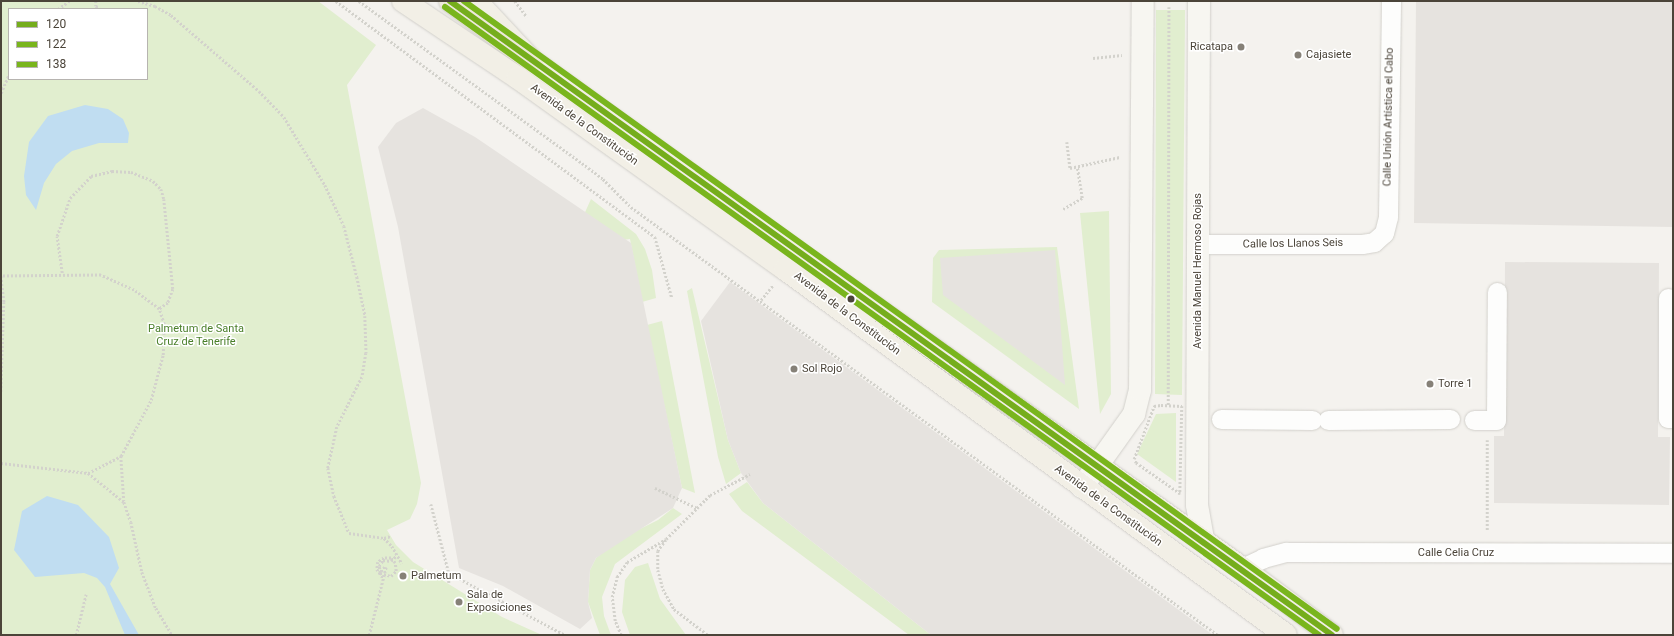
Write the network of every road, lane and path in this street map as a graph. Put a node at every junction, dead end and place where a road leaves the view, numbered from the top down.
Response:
1 (69, 1) edge
2 (138, 1) edge
3 (336, 1) edge
4 (359, 1) edge
5 (403, 1) edge
6 (450, 1) edge
7 (476, 1) edge
8 (515, 1) edge
9 (1390, 1) edge
10 (1145, 3) edge
11 (1197, 6) edge
12 (1169, 7) dead end
13 (59, 8) edge
14 (527, 17) dead end
15 (1122, 55) dead end
16 (1093, 58) dead end
17 (532, 61) junction
18 (8, 76) edge
19 (1, 93) edge
20 (1067, 142) dead end
21 (1121, 157) dead end
22 (1077, 167) junction
23 (1063, 208) dead end
24 (1384, 233) joint
25 (1199, 244) junction
26 (62, 273) junction
27 (1, 276) edge
28 (1497, 292) dead end
29 (672, 298) dead end
30 (1668, 298) dead end
31 (159, 309) junction
32 (1, 393) edge
33 (1168, 405) junction
34 (1670, 418) edge
35 (1450, 419) dead end
36 (1221, 420) dead end
37 (1481, 420) joint
38 (121, 456) junction
39 (1, 463) edge
40 (1097, 465) junction
41 (88, 473) junction
42 (750, 474) dead end
43 (1082, 487) junction
44 (655, 488) dead end
45 (124, 502) junction
46 (431, 504) dead end
47 (697, 508) junction
48 (1487, 530) dead end
49 (391, 536) dead end
50 (384, 538) junction
51 (666, 539) junction
52 (1203, 540) junction
53 (1673, 553) edge
54 (397, 555) junction
55 (402, 563) dead end
56 (1242, 568) junction
57 (380, 573) junction
58 (449, 573) junction
59 (383, 578) junction
60 (449, 584) dead end
61 (86, 594) dead end
62 (76, 635) edge
63 (172, 635) edge
64 (369, 635) edge
65 (565, 635) edge
66 (621, 635) edge
67 (708, 635) edge
68 (1218, 635) edge
69 (1286, 635) edge
70 (1332, 635) edge

1 - 13 path
2 - 50 path
3 - 29 path
4 - 68 path
5 - 43 main road, Avenida de la Constitución
6 - 17 highway, Avenida de la Constitución
7 - 17 main road
8 - 14 path
9 - 24 street, Calle Unión Artística el Cabo
10 - 40 street
11 - 25 street, Avenida Manuel Hermoso Rojas
12 - 33 path
15 - 16 path
17 - 40 main road, Avenida de la Constitución
18 - 19 path
20 - 22 path
21 - 22 path
22 - 23 path
24 - 25 street, Calle los Llanos Seis
25 - 52 street, Avenida Manuel Hermoso Rojas
26 - 27 path
26 - 31 path
26 - 31 path
27 - 32 path
28 - 37 street
30 - 34 street
31 - 38 path
33 - 33 path
35 - 36 street
37 - 48 path
38 - 41 path
38 - 45 path
39 - 41 path
40 - 43 street
40 - 52 main road, Avenida de la Constitución
41 - 45 path
42 - 47 path
43 - 69 main road, Avenida de la Constitución
44 - 47 path
45 - 63 path
46 - 58 path
47 - 51 path
49 - 50 path
50 - 54 path
51 - 66 path
51 - 67 path
52 - 56 main road, Avenida de la Constitución
53 - 56 street, Calle Celia Cruz
54 - 55 path
54 - 57 path
56 - 70 main road, Avenida de la Constitución
57 - 59 path
57 - 59 path
58 - 60 path
58 - 65 path
59 - 64 path
61 - 62 path

